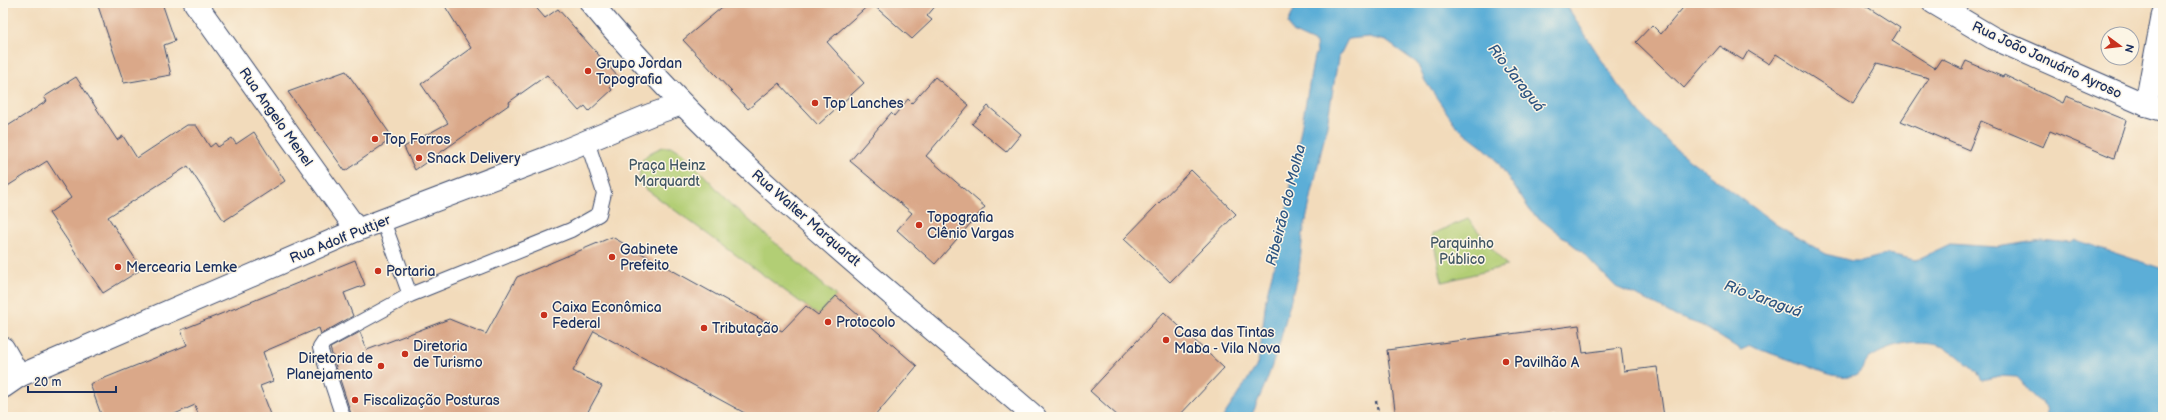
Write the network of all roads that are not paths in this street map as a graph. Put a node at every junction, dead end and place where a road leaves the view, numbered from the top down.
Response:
1 (195, 3) edge
2 (591, 3) edge
3 (1934, 3) edge
4 (2163, 14) edge
5 (682, 104) junction
6 (2154, 108) edge
7 (587, 141) junction
8 (383, 220) junction
9 (357, 230) junction
10 (410, 295) junction
11 (3, 348) edge
12 (11, 381) edge
13 (343, 417) edge
14 (1035, 417) edge

1 - 9 street, Rua Angelo Menel
2 - 5 street, Rua Walter Marquardt
3 - 6 street, Rua João Januário Ayroso
4 - 6 street
5 - 7 street, Rua Adolf Puttjer
5 - 14 street, Rua Walter Marquardt
7 - 8 street, Rua Adolf Puttjer
7 - 10 lane
8 - 9 street, Rua Adolf Puttjer
8 - 10 lane
9 - 12 street, Rua Adolf Puttjer
10 - 13 lane
11 - 12 street

